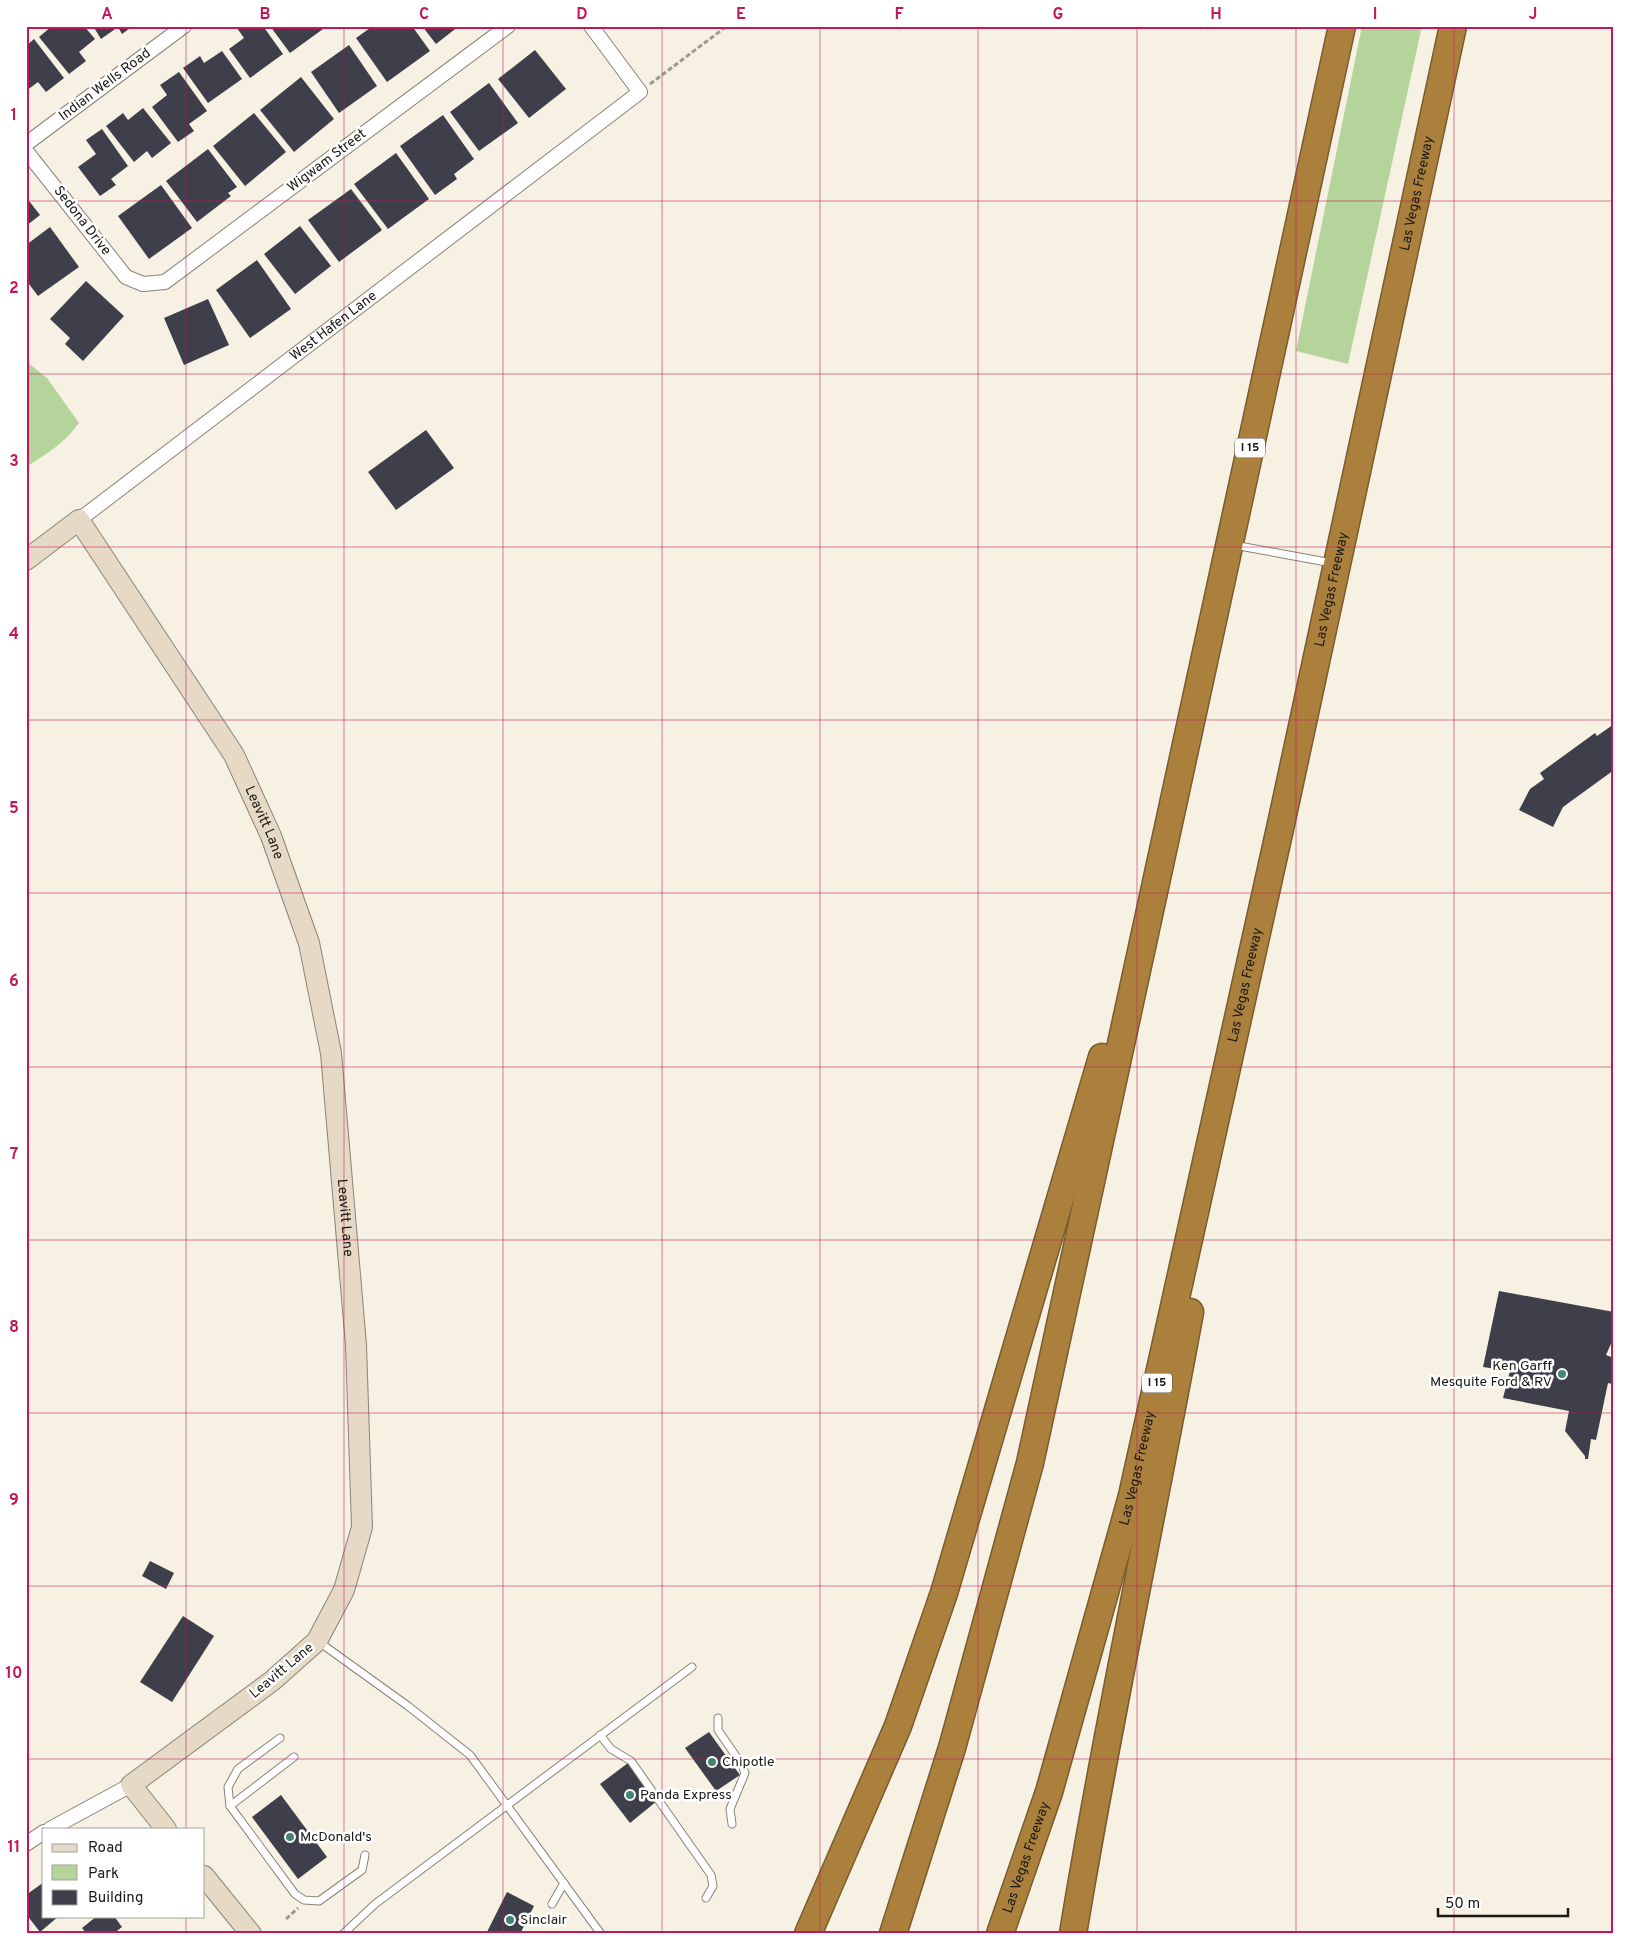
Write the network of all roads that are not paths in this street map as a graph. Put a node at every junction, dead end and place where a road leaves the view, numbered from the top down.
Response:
1 (184, 26) edge
2 (508, 26) edge
3 (591, 26) edge
4 (1342, 26) edge
5 (1453, 26) edge
6 (26, 144) edge
7 (26, 151) edge
8 (143, 284) joint
9 (79, 520) junction
10 (1229, 544) junction
11 (26, 560) edge
12 (1337, 564) junction
13 (1281, 824) junction
14 (1158, 869) junction
15 (318, 1641) junction
16 (692, 1667) dead end
17 (718, 1718) dead end
18 (600, 1735) junction
19 (280, 1738) dead end
20 (294, 1758) dead end
21 (131, 1785) junction
22 (507, 1805) junction
23 (230, 1806) junction
24 (732, 1824) dead end
25 (52, 1828) edge
26 (165, 1828) edge
27 (42, 1833) edge
28 (26, 1844) edge
29 (365, 1855) dead end
30 (205, 1877) edge
31 (564, 1883) junction
32 (706, 1898) dead end
33 (552, 1904) dead end
34 (251, 1934) edge
35 (343, 1934) edge
36 (601, 1934) edge
37 (808, 1934) edge
38 (893, 1934) edge
39 (1000, 1934) edge
40 (1073, 1934) edge

1 - 6 street, Indian Wells Road
2 - 8 street, Wigwam Street
3 - 9 street, West Hafen Lane
4 - 10 highway, I 15
5 - 12 highway, Las Vegas Freeway / I 15
7 - 8 street, Sedona Drive
9 - 11 main road, West Hafen Lane
9 - 15 main road, Leavitt Lane
10 - 12 lane
10 - 14 highway, I 15
12 - 13 highway, Las Vegas Freeway / I 15
13 - 39 highway, Las Vegas Freeway / I 15
13 - 40 highway
14 - 37 highway
14 - 38 highway, I 15
15 - 21 main road, Leavitt Lane
15 - 22 lane
16 - 18 lane
17 - 24 lane
18 - 22 lane
18 - 32 lane
19 - 23 lane
20 - 23 lane
21 - 25 street, Leavitt Lane
21 - 26 main road
22 - 31 lane
22 - 35 lane
23 - 29 lane
27 - 28 street
30 - 34 main road
31 - 33 lane
31 - 36 lane

